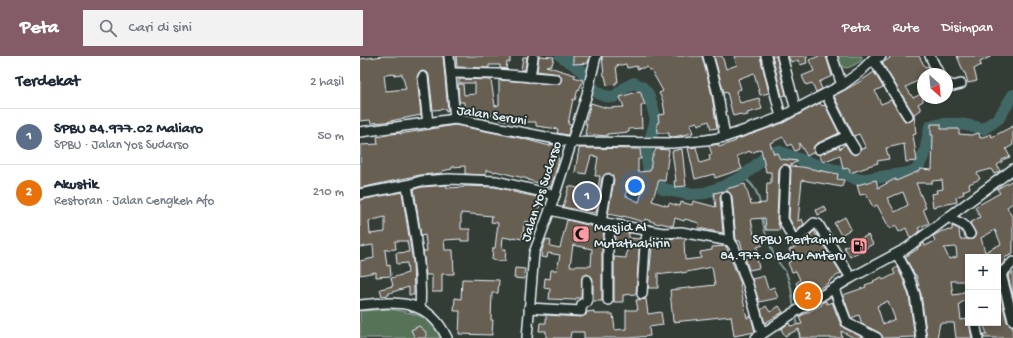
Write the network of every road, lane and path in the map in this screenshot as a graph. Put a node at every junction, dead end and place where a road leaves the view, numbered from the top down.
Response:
1 (449, 56) edge
2 (596, 56) edge
3 (708, 56) edge
4 (766, 56) edge
5 (782, 56) edge
6 (832, 56) edge
7 (930, 56) edge
8 (532, 57) dead end
9 (877, 58) edge
10 (936, 68) edge
11 (452, 73) junction
12 (424, 77) dead end
13 (530, 77) junction
14 (556, 79) dead end
15 (961, 84) dead end
16 (842, 85) junction
17 (953, 86) edge
18 (826, 94) junction
19 (796, 110) junction
20 (908, 116) dead end
21 (781, 117) junction
22 (455, 120) junction
23 (428, 124) junction
24 (360, 132) edge
25 (725, 136) junction
26 (847, 136) junction
27 (571, 142) junction
28 (819, 149) dead end
29 (855, 149) dead end
30 (1013, 169) edge
31 (785, 170) dead end
32 (608, 179) dead end
33 (407, 185) junction
34 (360, 194) edge
35 (555, 195) junction
36 (726, 197) dead end
37 (550, 210) junction
38 (949, 217) junction
39 (606, 223) junction
40 (648, 230) junction
41 (970, 234) dead end
42 (730, 241) junction
43 (897, 254) junction
44 (1013, 262) edge
45 (1001, 274) edge
46 (851, 278) junction
47 (1001, 278) edge
48 (586, 279) dead end
49 (834, 289) junction
50 (642, 294) dead end
51 (608, 300) dead end
52 (360, 305) edge
53 (420, 308) junction
54 (529, 308) junction
55 (1013, 320) edge
56 (976, 326) edge
57 (759, 336) edge
58 (447, 338) edge
59 (527, 338) edge
60 (877, 338) edge
61 (921, 338) edge
62 (978, 338) edge

1 - 11 street
2 - 27 street, Jalan Yos Sudarso
3 - 25 street
4 - 21 street
5 - 19 street
6 - 16 street
7 - 10 street
8 - 13 street
9 - 16 street, Jalan Seruni
9 - 20 street
11 - 13 street
11 - 22 street
12 - 23 street
13 - 14 street
15 - 17 street
16 - 18 street, Jalan Seruni
18 - 19 street, Jalan Seruni
18 - 26 street
19 - 21 street, Jalan Seruni
21 - 25 street, Jalan Seruni
22 - 23 street, Jalan Seruni
22 - 27 street, Jalan Seruni
23 - 24 street, Jalan Seruni
25 - 27 street, Jalan Seruni
26 - 28 street
26 - 29 street
27 - 35 street, Jalan Yos Sudarso
30 - 38 street
31 - 46 street
32 - 39 street
33 - 34 street
33 - 35 street
33 - 53 street
35 - 37 street, Jalan Yos Sudarso
36 - 42 street
37 - 39 street
37 - 54 street, Jalan Yos Sudarso
38 - 41 street
38 - 43 street
39 - 40 street
39 - 51 street
40 - 42 street
40 - 50 street
42 - 57 street
43 - 46 street
43 - 61 street
44 - 45 street
46 - 49 street
47 - 55 street
48 - 54 street
49 - 57 street
49 - 60 street
52 - 53 street
53 - 58 street
54 - 59 street, Jalan Yos Sudarso
56 - 62 street

